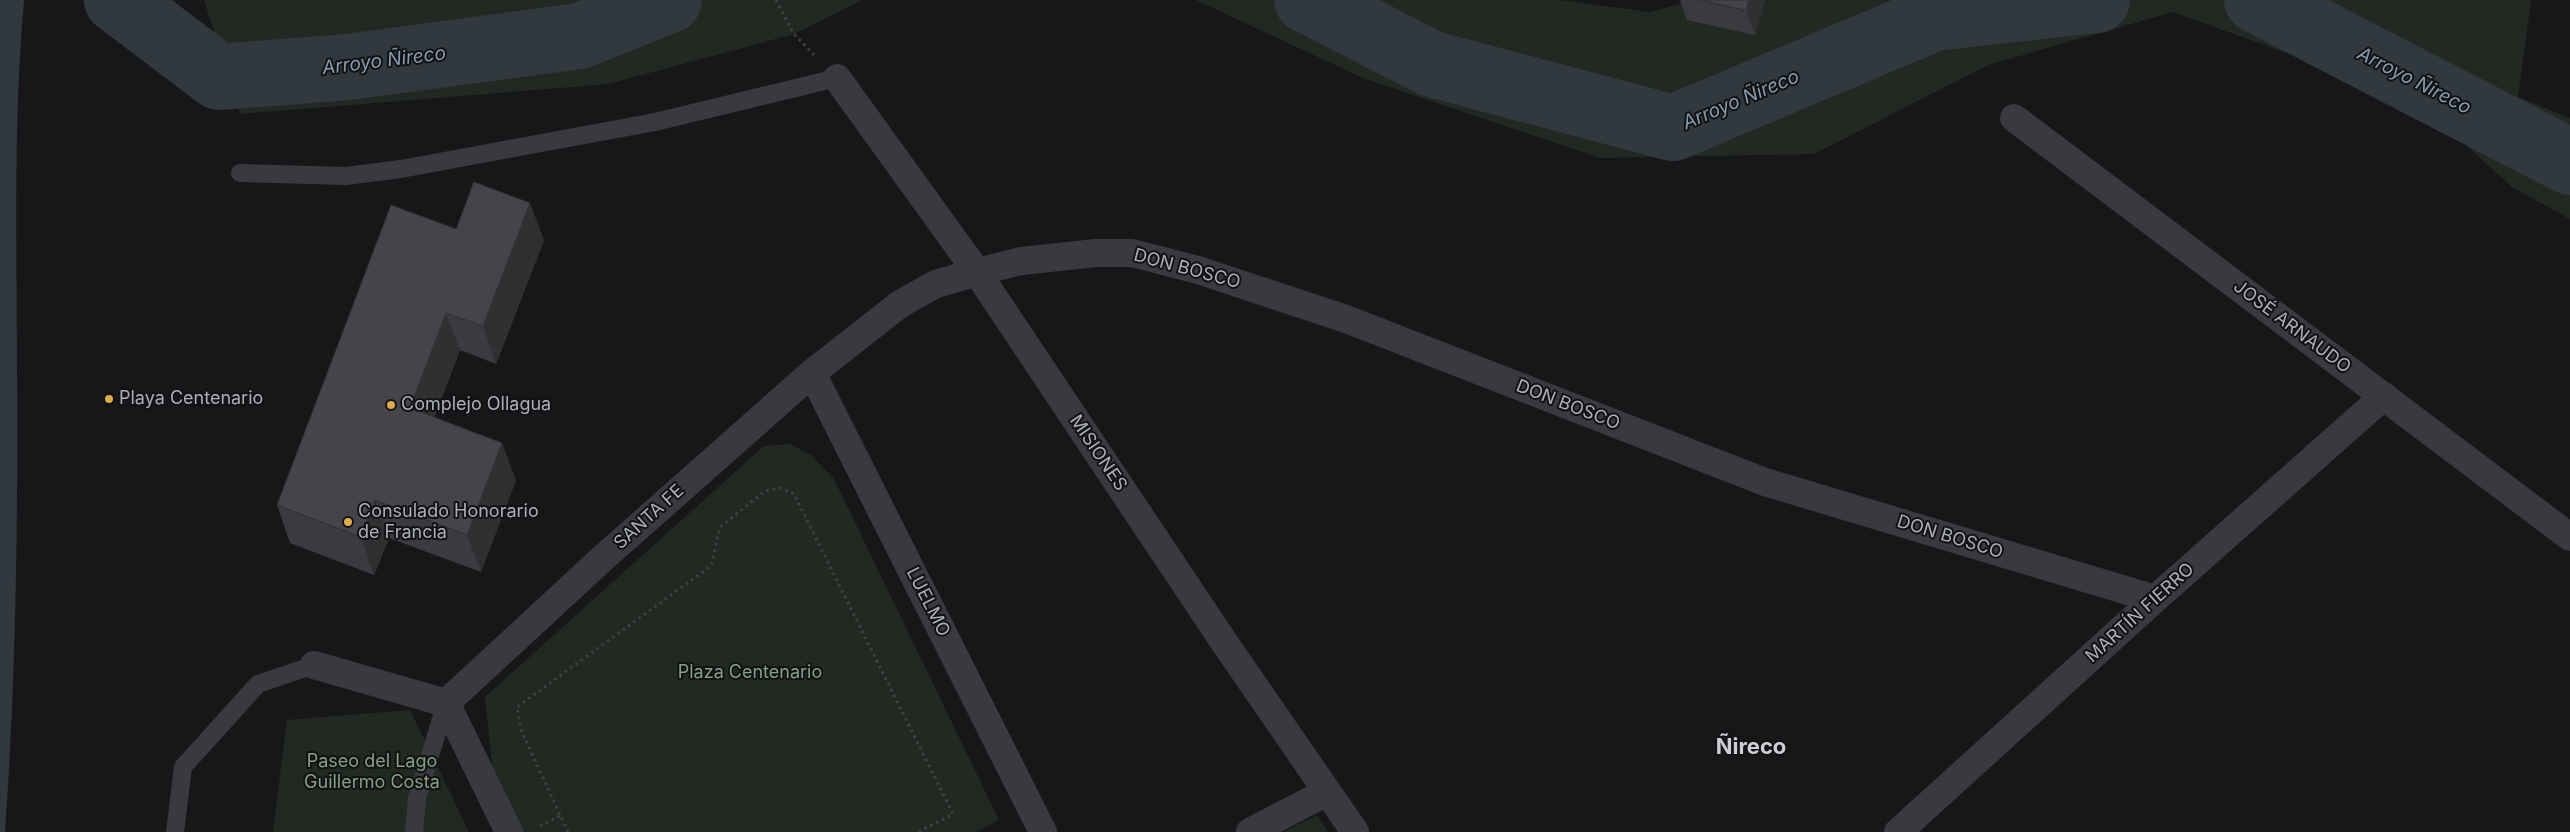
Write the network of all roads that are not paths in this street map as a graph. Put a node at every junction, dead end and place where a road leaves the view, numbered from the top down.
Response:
1 (836, 78) joint
2 (2014, 118) dead end
3 (240, 173) dead end
4 (977, 272) junction
5 (812, 373) junction
6 (2384, 396) junction
7 (2570, 536) edge
8 (2155, 599) junction
9 (314, 665) joint
10 (446, 703) junction
11 (1328, 792) junction
12 (175, 832) edge
13 (414, 832) edge
14 (509, 832) edge
15 (1043, 832) edge
16 (1250, 832) edge
17 (1355, 832) edge
18 (1898, 832) edge

1 - 3 lane
1 - 4 street, MISIONES
2 - 6 street, JOSÉ ARNAUDO
4 - 5 street, SANTA FE
4 - 8 street, DON BOSCO
4 - 11 street, MISIONES
5 - 10 street, SANTA FE
5 - 15 street, LUELMO
6 - 7 street, JOSÉ ARNAUDO
6 - 8 street, MARTÍN FIERRO
8 - 18 street, MARTÍN FIERRO
9 - 10 street
9 - 12 lane
10 - 13 lane
10 - 14 street
11 - 16 street
11 - 17 street, MISIONES

